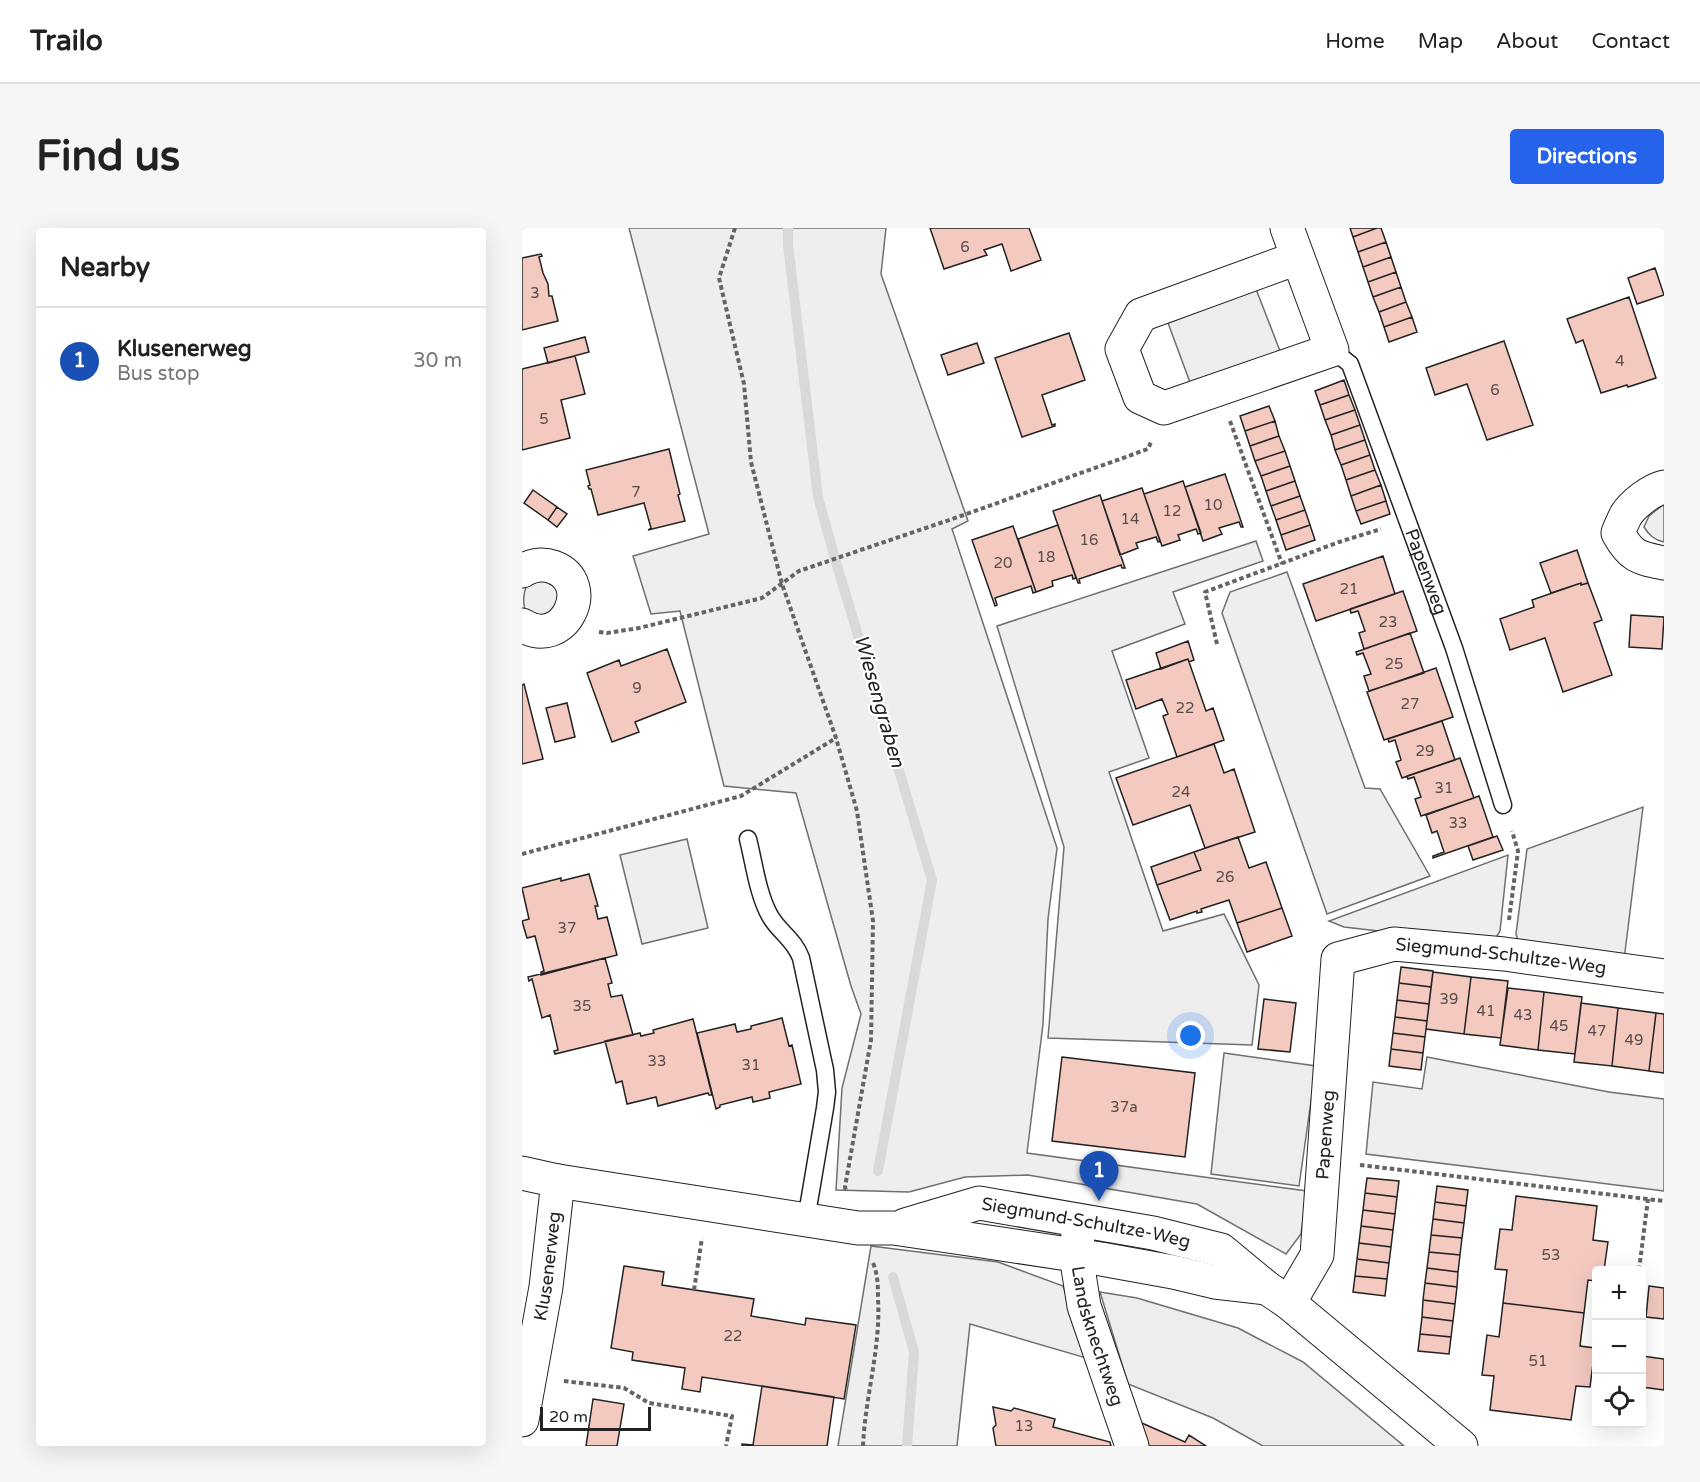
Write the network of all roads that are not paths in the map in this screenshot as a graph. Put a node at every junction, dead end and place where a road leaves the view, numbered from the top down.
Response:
1 (1287, 228) edge
2 (1297, 258) junction
3 (1332, 350) junction
4 (1664, 487) edge
5 (1664, 563) edge
6 (522, 571) edge
7 (522, 625) edge
8 (1503, 805) road end
9 (748, 838) dead end
10 (1338, 959) joint
11 (1664, 976) edge
12 (522, 1173) edge
13 (558, 1181) junction
14 (806, 1220) junction
15 (1079, 1221) junction
16 (893, 1228) junction
17 (1076, 1255) junction
18 (1278, 1296) junction
19 (522, 1420) edge
20 (1132, 1446) edge
21 (1461, 1446) edge

1 - 2 street, Papenweg
2 - 3 street, Papenweg
2 - 3 street
3 - 8 lane, Papenweg
4 - 5 street
6 - 7 street
9 - 14 lane
10 - 11 street, Siegmund-Schultze-Weg
10 - 18 street, Papenweg
12 - 13 street, Siegmund-Schultze-Weg
13 - 14 street, Siegmund-Schultze-Weg
13 - 19 street, Klusenerweg
14 - 16 street, Siegmund-Schultze-Weg
15 - 16 street, Siegmund-Schultze-Weg
15 - 17 street, Landsknechtweg
15 - 18 street, Siegmund-Schultze-Weg
16 - 17 street, Siegmund-Schultze-Weg
17 - 18 street, Siegmund-Schultze-Weg
17 - 20 street, Landsknechtweg
18 - 21 street, Siegmund-Schultze-Weg

